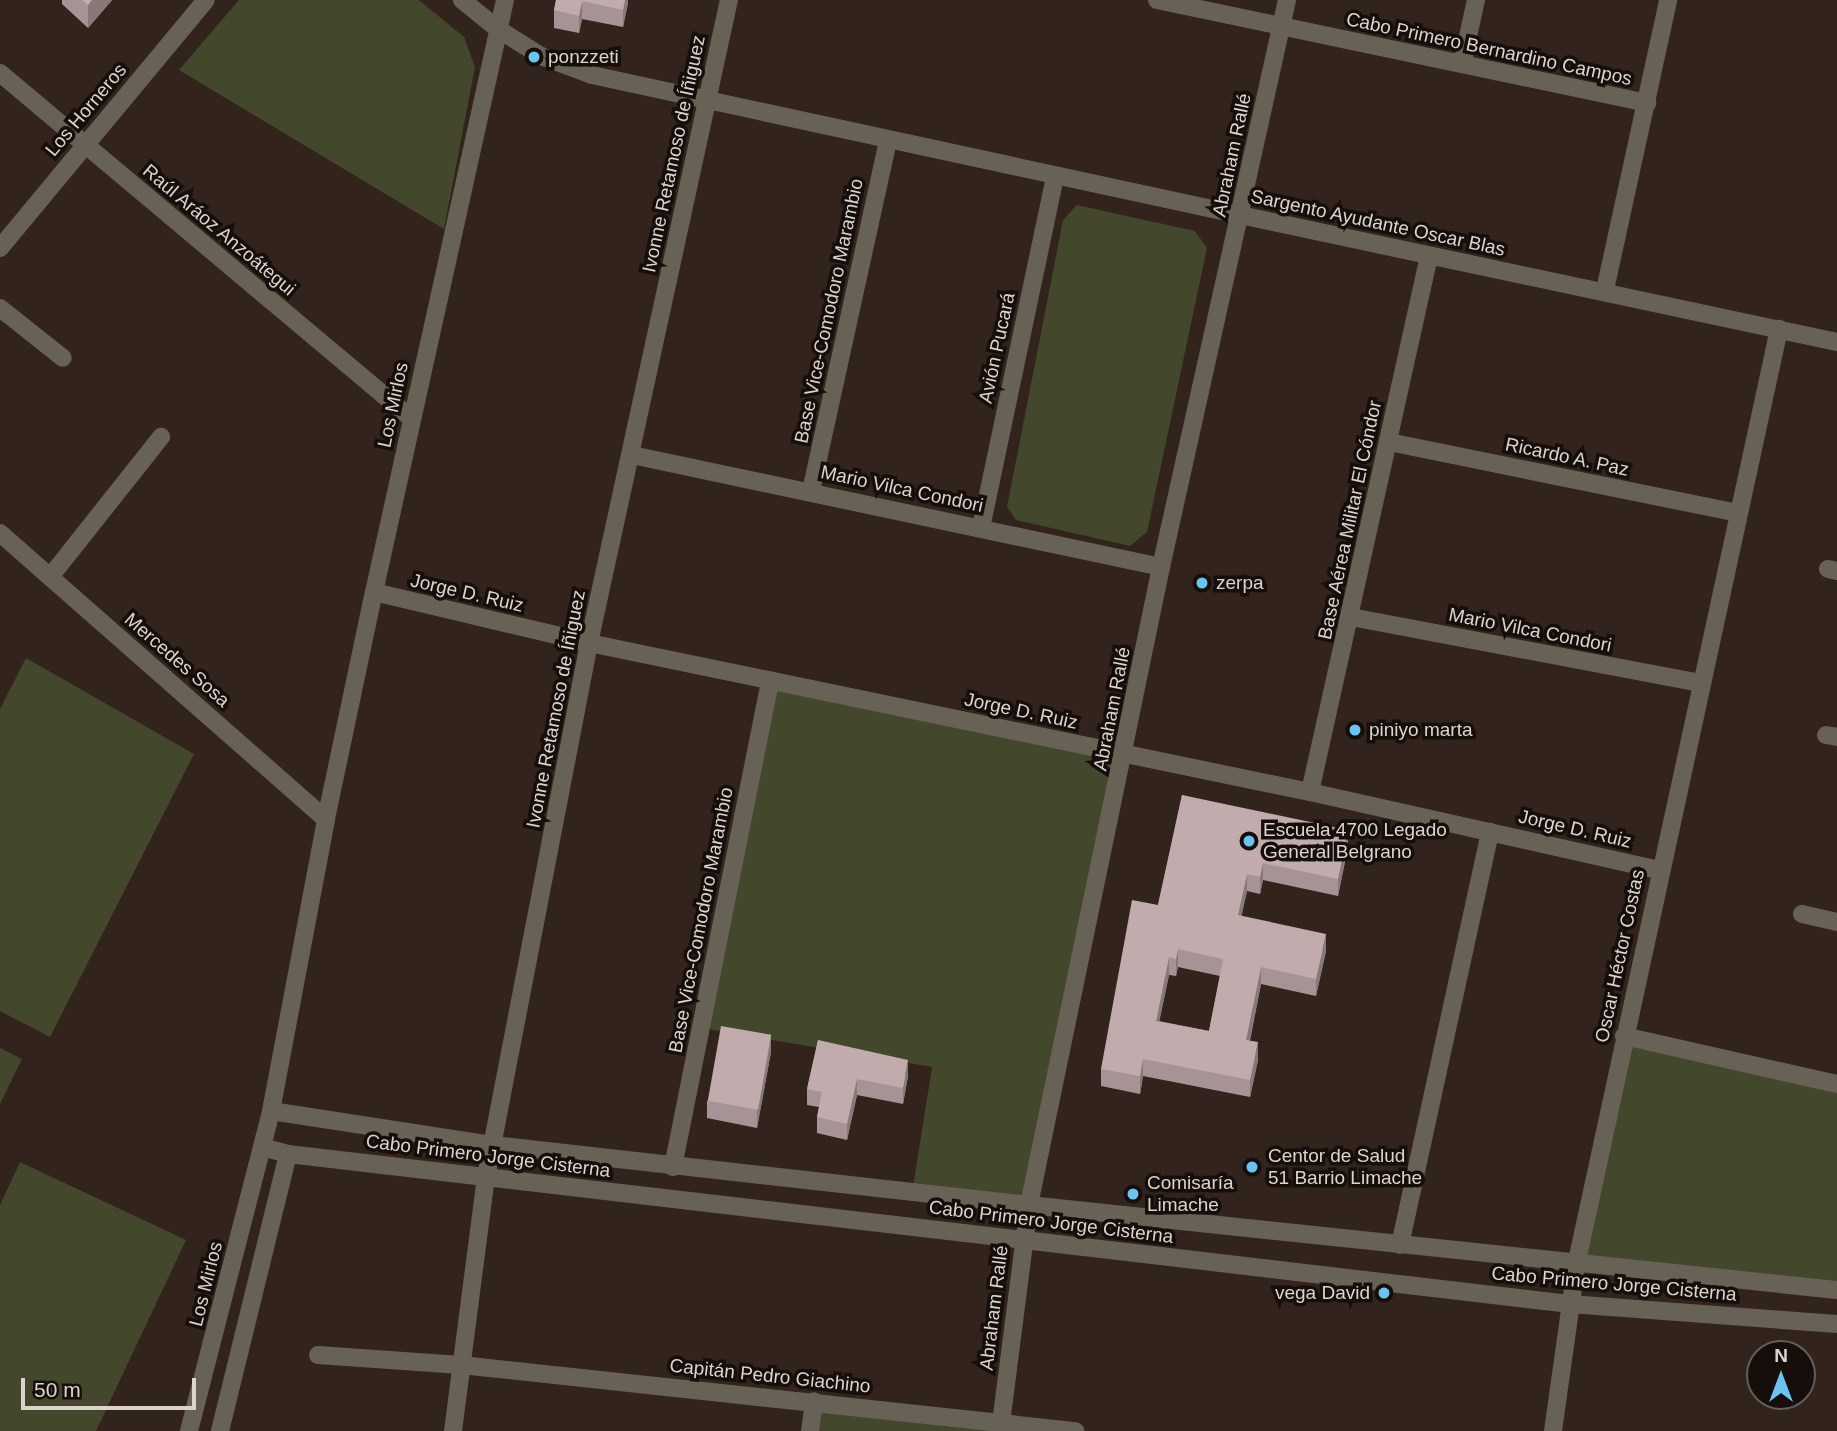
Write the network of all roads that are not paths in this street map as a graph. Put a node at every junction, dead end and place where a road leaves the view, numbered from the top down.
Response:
1 (206, 0) edge
2 (462, 0) edge
3 (505, 0) edge
4 (729, 0) edge
5 (1157, 0) edge
6 (1287, 0) edge
7 (1476, 0) edge
8 (1668, 0) edge
9 (1281, 28) junction
10 (498, 29) junction
11 (1462, 64) junction
12 (0, 73) edge
13 (706, 99) junction
14 (1647, 103) junction
15 (888, 141) junction
16 (84, 144) junction
17 (1055, 176) junction
18 (1240, 215) junction
19 (0, 248) edge
20 (1429, 256) junction
21 (1605, 290) junction
22 (0, 308) edge
23 (1779, 329) junction
24 (1837, 342) edge
25 (63, 358) dead end
26 (411, 418) junction
27 (161, 437) dead end
28 (1389, 442) junction
29 (632, 455) junction
30 (811, 491) junction
31 (1737, 513) junction
32 (981, 528) junction
33 (0, 533) edge
34 (1161, 567) junction
35 (50, 577) junction
36 (373, 592) junction
37 (1351, 617) junction
38 (589, 643) junction
39 (770, 681) junction
40 (1700, 683) junction
41 (1125, 754) junction
42 (1310, 792) junction
43 (326, 819) junction
44 (1490, 832) junction
45 (1660, 870) junction
46 (1802, 914) dead end
47 (1837, 922) edge
48 (1624, 1036) junction
49 (1837, 1084) edge
50 (271, 1111) junction
51 (493, 1145) junction
52 (262, 1147) junction
53 (288, 1154) junction
54 (673, 1167) junction
55 (486, 1177) junction
56 (1029, 1205) junction
57 (1024, 1240) junction
58 (1400, 1245) junction
59 (1576, 1263) junction
60 (1837, 1290) edge
61 (1570, 1304) junction
62 (1837, 1324) edge
63 (318, 1355) dead end
64 (461, 1364) junction
65 (814, 1401) junction
66 (1000, 1427) edge
67 (189, 1431) edge
68 (220, 1431) edge
69 (453, 1431) edge
70 (810, 1431) edge
71 (1075, 1431) edge
72 (1553, 1431) edge

1 - 16 street, Los Horneros
2 - 10 street, Sargento Ayudante Oscar Blas
3 - 10 street, Los Mirlos
4 - 13 street, Ivonne Retamoso de Íñiguez
5 - 9 street, Cabo Primero Bernardino Campos
6 - 9 street, Abraham Rallé
7 - 11 street
8 - 14 street
9 - 11 street, Cabo Primero Bernardino Campos
9 - 18 street, Abraham Rallé
10 - 13 street, Sargento Ayudante Oscar Blas
10 - 26 street, Los Mirlos
11 - 14 street, Cabo Primero Bernardino Campos
12 - 16 street, Raúl Aráoz Anzoátegui
13 - 15 street, Sargento Ayudante Oscar Blas
13 - 29 street, Ivonne Retamoso de Íñiguez
14 - 21 street
15 - 17 street, Sargento Ayudante Oscar Blas
15 - 30 street, Base Vice-Comodoro Marambio
16 - 19 street, Los Horneros
16 - 26 street, Raúl Aráoz Anzoátegui
17 - 18 street, Sargento Ayudante Oscar Blas
17 - 32 street, Avión Pucará
18 - 20 street, Sargento Ayudante Oscar Blas
18 - 34 street, Abraham Rallé
20 - 21 street, Sargento Ayudante Oscar Blas
20 - 28 street, Base Aérea Militar El Cóndor
21 - 23 street, Sargento Ayudante Oscar Blas
22 - 25 street
23 - 24 street, Sargento Ayudante Oscar Blas
23 - 31 street, Oscar Héctor Costas
26 - 36 street, Los Mirlos
27 - 35 street
28 - 31 street, Ricardo A. Paz
28 - 37 street, Base Aérea Militar El Cóndor
29 - 30 street, Mario Vilca Condori
29 - 38 street, Ivonne Retamoso de Íñiguez
30 - 32 street, Mario Vilca Condori
31 - 40 street, Oscar Héctor Costas
32 - 34 street, Mario Vilca Condori
33 - 35 street, Mercedes Sosa
34 - 41 street, Abraham Rallé
35 - 43 street, Mercedes Sosa
36 - 38 street, Jorge D. Ruiz
36 - 43 street, Los Mirlos
37 - 40 street, Mario Vilca Condori
37 - 42 street, Base Aérea Militar El Cóndor
38 - 39 street, Jorge D. Ruiz
38 - 51 street, Ivonne Retamoso de Íñiguez
39 - 41 street, Jorge D. Ruiz
39 - 54 street, Base Vice-Comodoro Marambio
40 - 45 street, Oscar Héctor Costas
41 - 42 street, Jorge D. Ruiz
41 - 56 street, Abraham Rallé
42 - 44 street, Jorge D. Ruiz
43 - 50 street, Los Mirlos
44 - 45 street, Jorge D. Ruiz
44 - 58 street
45 - 48 street, Oscar Héctor Costas
46 - 47 street
48 - 49 street
48 - 59 street, Oscar Héctor Costas
50 - 51 street, Cabo Primero Jorge Cisterna
50 - 52 street, Los Mirlos
51 - 54 street, Cabo Primero Jorge Cisterna
51 - 55 street, Ivonne Retamoso de Íñiguez
52 - 53 street, Cabo Primero Jorge Cisterna
52 - 67 street, Los Mirlos
53 - 55 street, Cabo Primero Jorge Cisterna
53 - 68 street
54 - 56 street, Cabo Primero Jorge Cisterna
55 - 57 street, Cabo Primero Jorge Cisterna
55 - 64 street, Ivonne Retamoso de Íñiguez
56 - 57 street, Abraham Rallé
56 - 58 street, Cabo Primero Jorge Cisterna
57 - 61 street, Cabo Primero Jorge Cisterna
57 - 66 street, Abraham Rallé
58 - 59 street, Cabo Primero Jorge Cisterna
59 - 60 street, Cabo Primero Jorge Cisterna
59 - 61 street, Oscar Héctor Costas
61 - 62 street, Cabo Primero Jorge Cisterna
61 - 72 street, Oscar Héctor Costas
63 - 64 street, Capitán Pedro Giachino
64 - 65 street, Capitán Pedro Giachino
64 - 69 street, Ivonne Retamoso de Íñiguez
65 - 66 street, Capitán Pedro Giachino
65 - 70 street
66 - 71 street, Capitán Pedro Giachino

